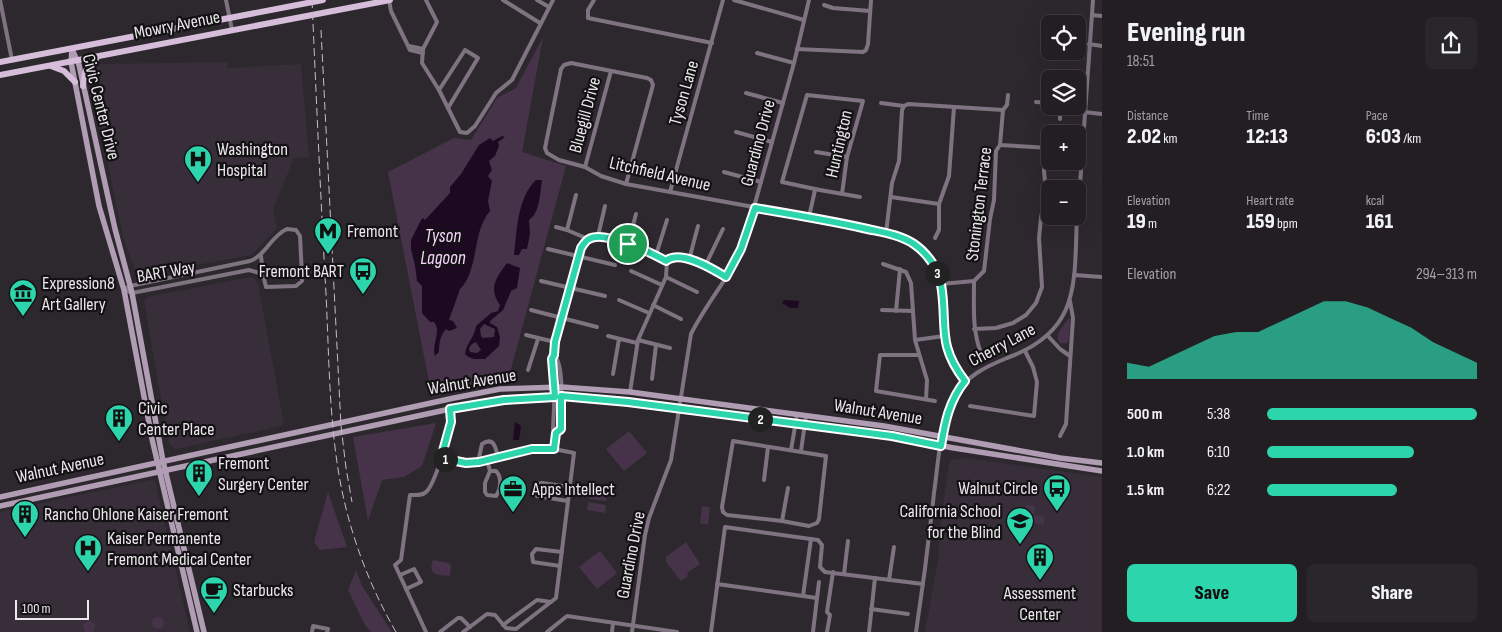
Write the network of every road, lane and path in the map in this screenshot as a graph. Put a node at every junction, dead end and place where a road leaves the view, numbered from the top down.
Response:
1 (0, 0) edge
2 (226, 0) edge
3 (323, 0) edge
4 (389, 0) edge
5 (426, 0) edge
6 (503, 0) edge
7 (537, 0) edge
8 (553, 0) edge
9 (594, 0) edge
10 (723, 0) edge
11 (734, 0) edge
12 (809, 0) edge
13 (871, 0) edge
14 (1093, 0) edge
15 (824, 5) dead end
16 (549, 7) junction
17 (870, 11) junction
18 (1092, 15) junction
19 (1102, 16) edge
20 (229, 17) junction
21 (804, 20) junction
22 (540, 23) junction
23 (232, 30) junction
24 (712, 43) junction
25 (1089, 44) junction
26 (1102, 46) edge
27 (72, 49) junction
28 (797, 49) junction
29 (422, 51) junction
30 (757, 54) dead end
31 (101, 56) junction
32 (12, 60) junction
33 (74, 61) junction
34 (0, 62) edge
35 (794, 63) junction
36 (50, 66) junction
37 (611, 71) junction
38 (0, 75) edge
39 (75, 82) junction
40 (1086, 84) edge
41 (83, 86) junction
42 (439, 90) junction
43 (746, 93) dead end
44 (1008, 95) dead end
45 (1036, 102) dead end
46 (1041, 102) edge
47 (783, 103) junction
48 (880, 103) dead end
49 (904, 106) junction
50 (954, 107) junction
51 (448, 108) junction
52 (1003, 110) junction
53 (1086, 112) edge
54 (1102, 114) edge
55 (1060, 115) edge
56 (1084, 115) edge
57 (1060, 120) dead end
58 (736, 132) dead end
59 (772, 142) junction
60 (1000, 144) junction
61 (1041, 147) edge
62 (816, 152) dead end
63 (847, 157) junction
64 (585, 166) junction
65 (1044, 170) edge
66 (724, 172) dead end
67 (1079, 180) edge
68 (761, 182) junction
69 (626, 184) junction
70 (815, 190) junction
71 (670, 192) junction
72 (576, 194) dead end
73 (842, 194) junction
74 (860, 197) dead end
75 (891, 197) junction
76 (939, 204) junction
77 (605, 206) dead end
78 (755, 208) junction
79 (636, 214) dead end
80 (809, 217) junction
81 (667, 220) dead end
82 (1076, 225) edge
83 (698, 226) dead end
84 (556, 227) dead end
85 (723, 229) dead end
86 (567, 230) junction
87 (886, 233) junction
88 (598, 236) junction
89 (934, 238) dead end
90 (588, 239) junction
91 (628, 244) junction
92 (548, 250) dead end
93 (260, 256) junction
94 (656, 256) junction
95 (579, 257) junction
96 (689, 260) junction
97 (666, 261) junction
98 (706, 264) junction
99 (882, 264) dead end
100 (615, 266) dead end
101 (900, 270) junction
102 (631, 271) dead end
103 (263, 274) junction
104 (1074, 275) junction
105 (726, 277) junction
106 (1102, 277) edge
107 (666, 278) junction
108 (541, 281) dead end
109 (974, 282) junction
110 (941, 284) junction
111 (662, 285) junction
112 (571, 288) junction
113 (131, 289) junction
114 (124, 290) junction
115 (697, 292) dead end
116 (605, 296) dead end
117 (619, 300) dead end
118 (1070, 301) junction
119 (653, 305) junction
120 (531, 310) dead end
121 (882, 310) dead end
122 (896, 311) junction
123 (912, 311) junction
124 (649, 313) junction
125 (562, 318) junction
126 (681, 318) dead end
127 (597, 326) dead end
128 (974, 329) junction
129 (526, 335) dead end
130 (608, 336) dead end
131 (944, 336) junction
132 (1048, 336) junction
133 (538, 338) junction
134 (619, 339) junction
135 (915, 340) junction
136 (555, 342) junction
137 (637, 342) junction
138 (656, 345) junction
139 (670, 348) dead end
140 (1025, 352) junction
141 (981, 353) dead end
142 (918, 355) junction
143 (1070, 356) junction
144 (528, 370) dead end
145 (613, 374) dead end
146 (652, 379) dead end
147 (965, 381) junction
148 (558, 387) junction
149 (630, 392) junction
150 (558, 397) junction
151 (680, 398) junction
152 (926, 399) junction
153 (935, 400) dead end
154 (1002, 404) dead end
155 (970, 406) dead end
156 (678, 408) junction
157 (450, 409) junction
158 (1001, 410) junction
159 (797, 415) junction
160 (806, 416) junction
161 (796, 424) junction
162 (805, 425) junction
163 (556, 433) junction
164 (1060, 436) dead end
165 (942, 437) junction
166 (941, 446) junction
167 (768, 447) junction
168 (554, 449) junction
169 (791, 450) junction
170 (801, 451) junction
171 (441, 458) junction
172 (498, 458) junction
173 (487, 460) junction
174 (160, 462) junction
175 (478, 462) junction
176 (1102, 463) edge
177 (162, 471) junction
178 (490, 471) junction
179 (1102, 471) edge
180 (764, 480) dead end
181 (570, 487) junction
182 (788, 488) dead end
183 (0, 497) edge
184 (568, 501) junction
185 (0, 506) edge
186 (782, 521) junction
187 (811, 539) junction
188 (848, 541) dead end
189 (894, 547) dead end
190 (562, 552) junction
191 (560, 566) junction
192 (833, 572) junction
193 (844, 574) junction
194 (400, 575) junction
195 (875, 578) junction
196 (890, 580) junction
197 (819, 582) dead end
198 (717, 584) junction
199 (923, 584) junction
200 (406, 590) junction
201 (803, 596) junction
202 (817, 598) junction
203 (551, 602) junction
204 (871, 609) junction
205 (908, 614) dead end
206 (613, 623) junction
207 (503, 625) junction
208 (632, 626) junction
209 (470, 627) junction
210 (197, 632) edge
211 (204, 632) edge
212 (312, 632) edge
213 (327, 632) edge
214 (426, 632) edge
215 (440, 632) edge
216 (463, 632) edge
217 (547, 632) edge
218 (612, 632) edge
219 (632, 632) edge
220 (677, 632) edge
221 (711, 632) edge
222 (813, 632) edge
223 (827, 632) edge
224 (869, 632) edge
225 (916, 632) edge

1 - 32 street
2 - 20 street
3 - 20 main road, Mowry Avenue
4 - 23 main road, Mowry Avenue
4 - 29 street
5 - 29 street
6 - 22 street
7 - 16 street
8 - 16 street
9 - 24 street
10 - 24 street, Tyson Lane
11 - 21 street
12 - 21 street, Guardino Drive
13 - 17 street
14 - 18 street, Cherry Lane
15 - 17 street
16 - 22 street
17 - 28 street
18 - 19 street
18 - 25 street, Cherry Lane
20 - 23 street
20 - 27 main road, Mowry Avenue
21 - 28 street, Guardino Drive
22 - 51 street
23 - 31 main road, Mowry Avenue
24 - 71 street, Tyson Lane
25 - 26 street
25 - 40 street, Cherry Lane
27 - 32 main road, Mowry Avenue
27 - 33 main road, Civic Center Drive
28 - 35 street, Guardino Drive
29 - 42 street
30 - 35 street
31 - 33 main road, Mowry Avenue
31 - 41 main road
32 - 34 main road, Mowry Avenue
33 - 36 main road, Mowry Avenue
33 - 39 main road, Civic Center Drive
33 - 41 main road, Civic Center Drive
35 - 47 street, Guardino Drive
36 - 38 main road, Mowry Avenue
36 - 39 main road
37 - 64 street, Bluegill Drive
37 - 64 street, Litchfield Avenue
37 - 69 street
39 - 114 main road, Civic Center Drive
41 - 113 main road, Civic Center Drive
42 - 51 street
42 - 51 street
43 - 47 street
44 - 52 street, Stonington Terrace
45 - 46 street
47 - 59 street, Guardino Drive
48 - 49 street
49 - 50 street
49 - 75 street
50 - 52 street
50 - 76 street
52 - 60 street, Stonington Terrace
53 - 54 street
55 - 57 street
56 - 67 street, Cherry Lane
58 - 59 street
59 - 68 street, Guardino Drive
60 - 61 street
60 - 109 street, Stonington Terrace
62 - 63 street
63 - 70 street, Huntington
63 - 73 street, Huntington
64 - 69 street, Litchfield Avenue
65 - 128 street
66 - 68 street
68 - 78 street, Guardino Drive
69 - 71 street, Litchfield Avenue
70 - 73 street
70 - 80 street
71 - 78 street, Litchfield Avenue
72 - 86 street
73 - 74 street
75 - 76 street
75 - 87 street
76 - 89 street
77 - 88 street
78 - 80 street, Litchfield Avenue
78 - 105 street, Guardino Drive
79 - 91 street
80 - 87 street, Litchfield Avenue
81 - 94 street
82 - 104 street, Cherry Lane
83 - 96 street
84 - 86 street
85 - 98 street
86 - 90 street
87 - 110 street, Litchfield Avenue
88 - 90 street
88 - 91 street
90 - 95 street
91 - 94 street
92 - 95 street
93 - 103 street
93 - 103 street, BART Way
93 - 113 street, BART Way
94 - 97 street
95 - 100 street
95 - 112 street
96 - 97 street
96 - 98 street
97 - 107 street
98 - 105 street
99 - 101 street
101 - 122 street
101 - 123 street
102 - 111 street
103 - 113 street, BART Way
104 - 106 street
104 - 118 street, Cherry Lane
105 - 151 street, Guardino Drive
107 - 111 street
107 - 115 street
108 - 112 street
109 - 110 street, Stonington Terrace
109 - 128 street
110 - 131 street, Litchfield Avenue
111 - 119 street
112 - 116 street
112 - 125 street
113 - 114 street, BART Way
113 - 174 main road, Civic Center Drive
114 - 174 main road, Civic Center Drive
117 - 124 street
118 - 132 street, Cherry Lane
118 - 143 street
119 - 124 street
119 - 126 street
120 - 125 street
121 - 122 street
122 - 123 street
123 - 135 street
124 - 137 street
125 - 127 street
125 - 136 street
128 - 141 street
129 - 133 street
130 - 134 street
131 - 135 street
131 - 147 street, Litchfield Avenue
132 - 140 street, Cherry Lane
132 - 143 street
133 - 136 street
133 - 144 street
134 - 137 street
134 - 145 street
135 - 142 street
136 - 148 street
137 - 138 street
137 - 149 street
138 - 139 street
138 - 146 street
140 - 147 street, Cherry Lane
140 - 158 street
142 - 152 street
142 - 152 street
143 - 164 street
147 - 165 street, Cherry Lane
148 - 149 main road, Walnut Avenue
148 - 150 street
148 - 174 main road, Walnut Avenue
149 - 151 main road, Walnut Avenue
150 - 156 main road, Walnut Avenue
150 - 157 main road, Walnut Avenue
150 - 163 street
150 - 163 street
151 - 156 street, Guardino Drive
151 - 159 main road, Walnut Avenue
152 - 153 street
154 - 158 street
155 - 158 street
156 - 161 main road, Walnut Avenue
156 - 208 street, Guardino Drive
157 - 171 street
157 - 177 main road, Walnut Avenue
159 - 160 main road, Walnut Avenue
159 - 161 street
160 - 162 street
160 - 165 main road, Walnut Avenue
161 - 162 main road, Walnut Avenue
161 - 169 street
162 - 166 main road, Walnut Avenue
162 - 170 street
163 - 168 street
165 - 166 street, Cherry Lane
165 - 176 main road, Walnut Avenue
166 - 179 main road, Walnut Avenue
166 - 199 street, Cherry Lane
167 - 169 street
167 - 180 street
167 - 186 street
168 - 172 street
168 - 181 street
169 - 170 street
170 - 186 street
171 - 175 street
171 - 194 street
172 - 173 street
172 - 175 street
173 - 175 street
173 - 178 street
174 - 177 main road, Civic Center Drive
174 - 183 main road, Walnut Avenue
177 - 185 main road, Walnut Avenue
177 - 210 main road, Civic Center Drive
177 - 211 main road, Civic Center Drive
178 - 178 street
181 - 184 street
181 - 184 street
182 - 186 street
184 - 190 street
187 - 192 street
187 - 198 street
187 - 201 street
188 - 193 street
189 - 196 street
190 - 191 street
190 - 191 street
191 - 203 street
192 - 193 street
192 - 223 street
193 - 195 street
194 - 200 street
194 - 200 street
195 - 196 street
195 - 204 street
196 - 199 street
197 - 202 street
198 - 201 street
198 - 221 street
199 - 225 street, Cherry Lane
200 - 214 street
201 - 202 street
202 - 222 street
203 - 207 street
203 - 207 street
204 - 205 street
204 - 224 street
206 - 208 street
206 - 217 street
206 - 218 street
207 - 209 street
208 - 219 street, Guardino Drive
208 - 220 street
209 - 215 street
209 - 216 street
212 - 213 street

